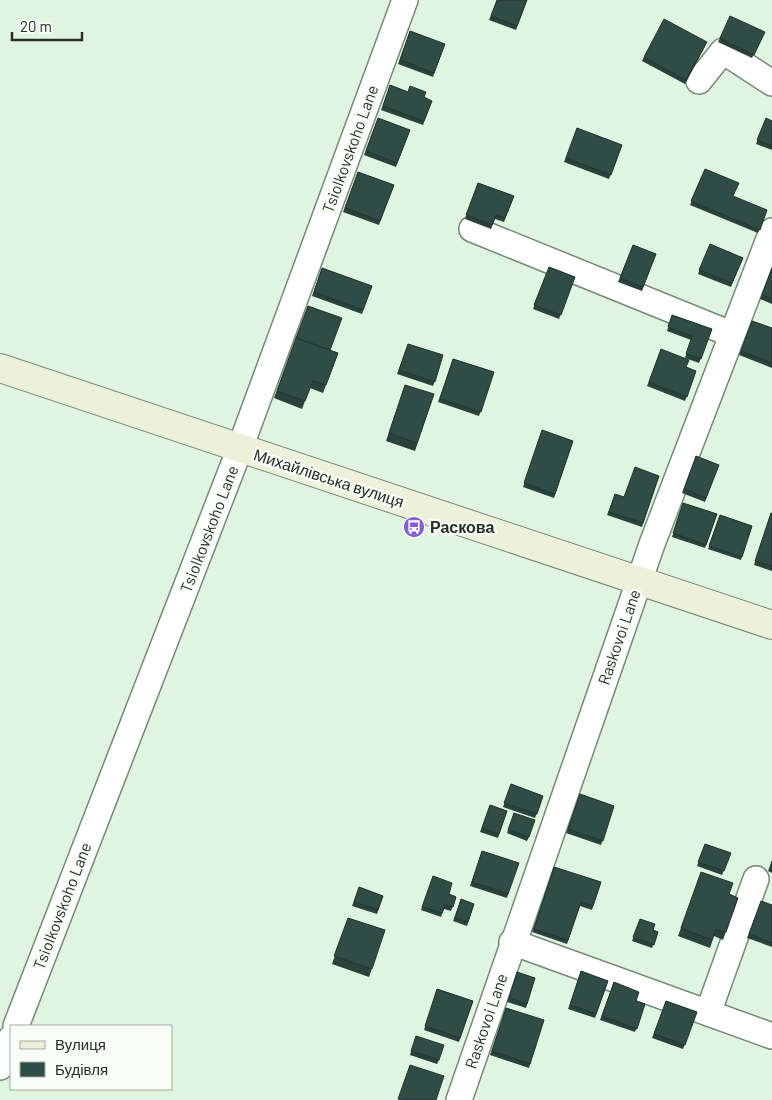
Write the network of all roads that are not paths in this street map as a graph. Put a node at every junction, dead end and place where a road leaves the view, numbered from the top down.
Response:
1 (405, 0) edge
2 (699, 81) dead end
3 (772, 83) edge
4 (472, 229) dead end
5 (772, 231) edge
6 (731, 334) junction
7 (0, 368) edge
8 (240, 448) junction
9 (639, 581) junction
10 (772, 625) edge
11 (756, 879) dead end
12 (512, 942) junction
13 (708, 1013) junction
14 (16, 1025) edge
15 (772, 1036) edge
16 (10, 1041) edge
17 (0, 1067) edge
18 (459, 1100) edge

1 - 8 street, Tsiolkovskoho Lane
2 - 3 street
4 - 6 street
5 - 6 street, Raskovoi Lane
6 - 9 street, Raskovoi Lane
7 - 8 main road, Михайлівська вулиця
8 - 9 main road, Михайлівська вулиця
8 - 14 street, Tsiolkovskoho Lane
9 - 10 main road, Михайлівська вулиця
9 - 12 street, Raskovoi Lane
11 - 13 street
12 - 13 street
12 - 18 street, Raskovoi Lane
13 - 15 street
16 - 17 street

